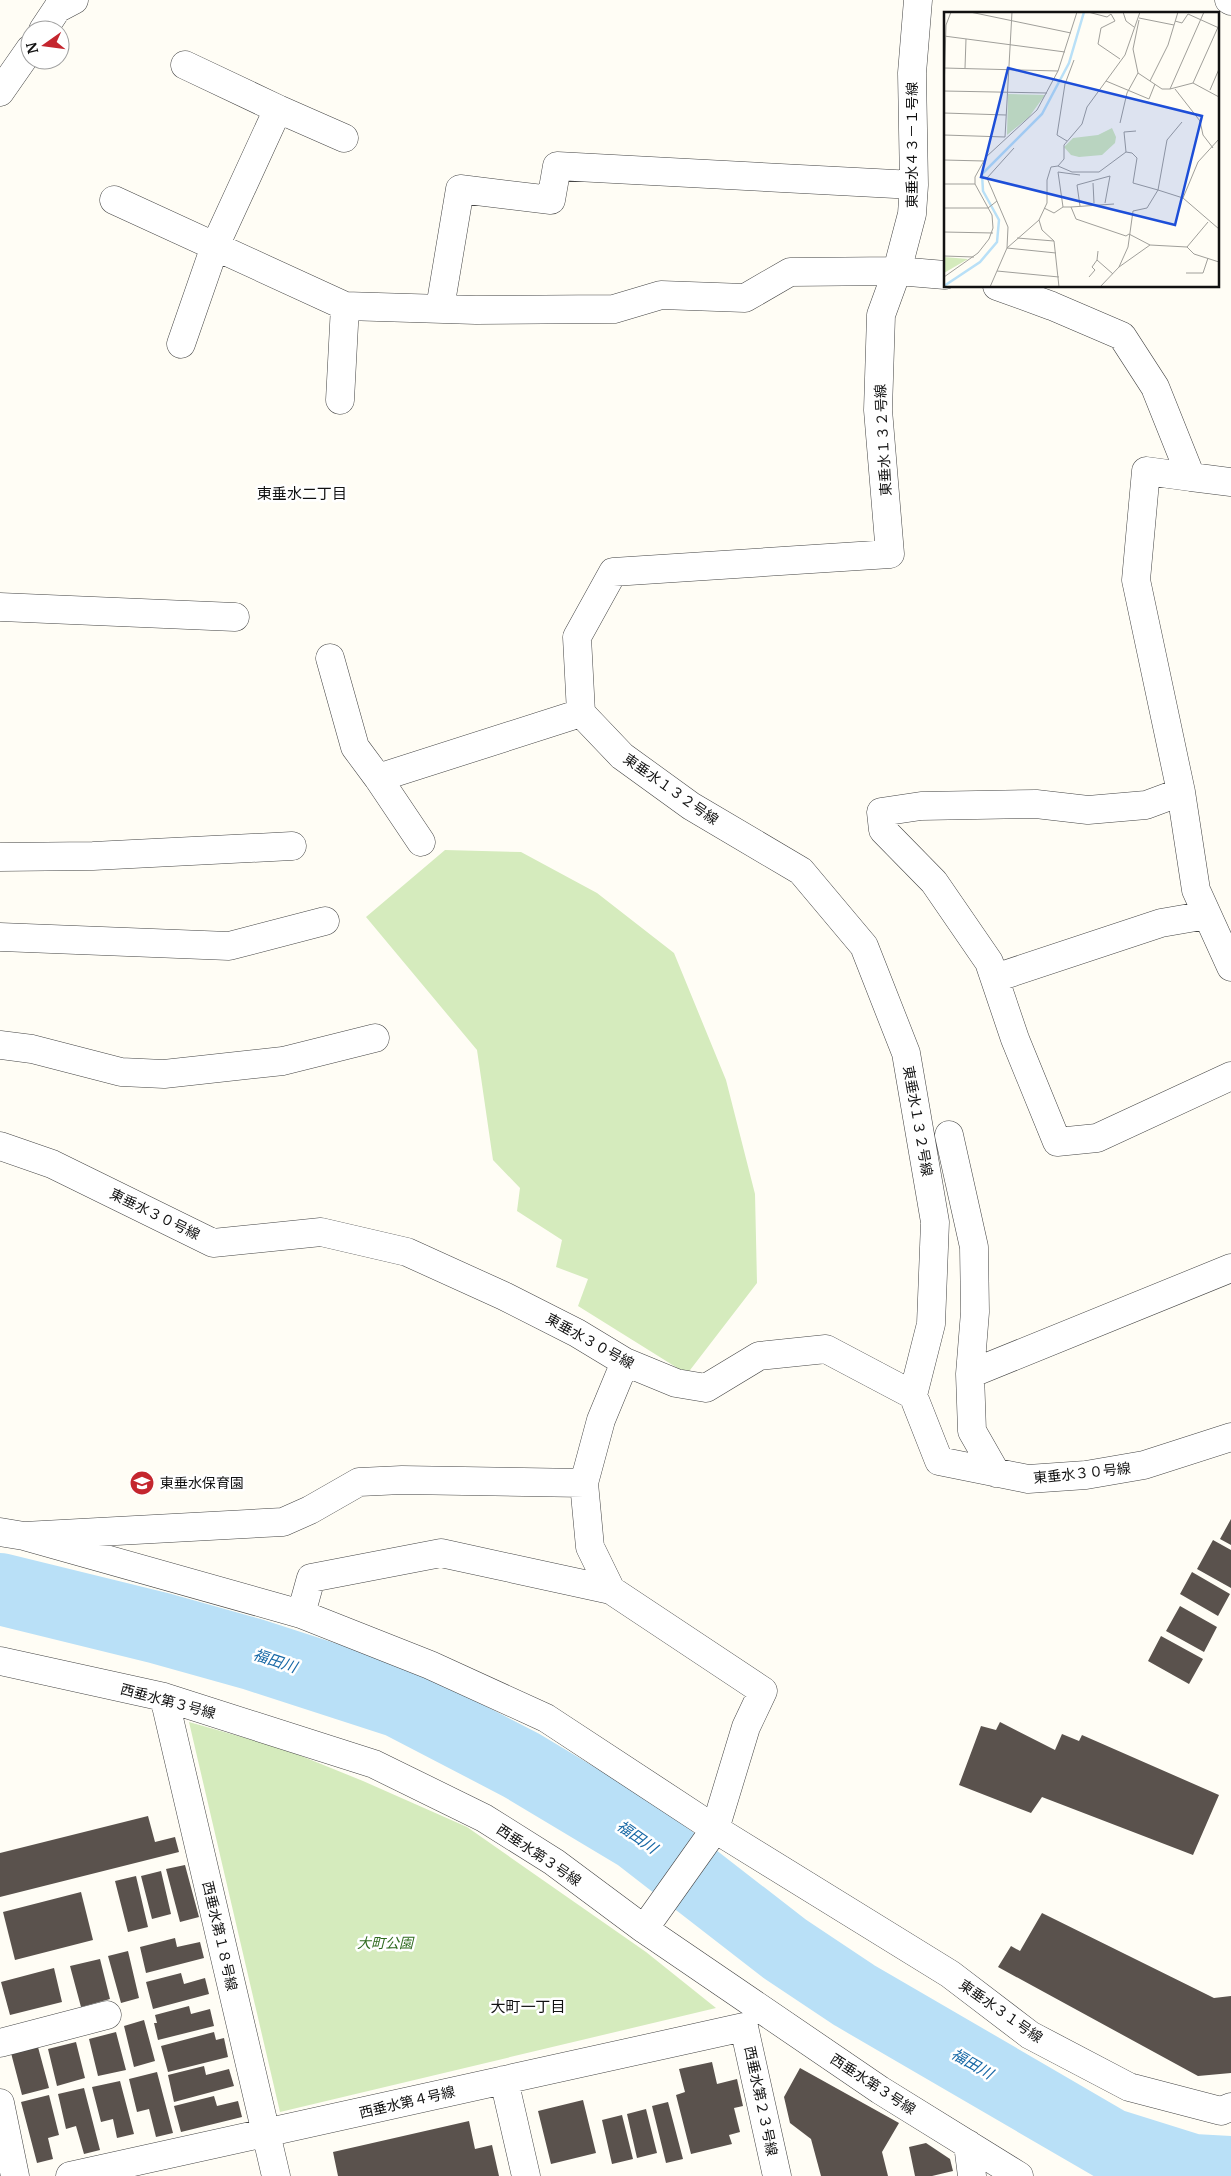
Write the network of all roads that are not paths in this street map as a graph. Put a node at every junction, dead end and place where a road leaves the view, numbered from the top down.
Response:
1 (74, 0) edge
2 (918, 0) edge
3 (50, 20) edge
4 (20, 63) edge
5 (185, 65) dead end
6 (0, 92) edge
7 (278, 108) junction
8 (344, 138) dead end
9 (914, 185) junction
10 (114, 200) dead end
11 (214, 246) junction
12 (896, 271) junction
13 (944, 275) edge
14 (1002, 288) edge
15 (345, 306) junction
16 (440, 308) junction
17 (181, 344) dead end
18 (340, 400) dead end
19 (1192, 477) junction
20 (1231, 482) edge
21 (0, 607) edge
22 (235, 617) dead end
23 (330, 658) dead end
24 (582, 713) junction
25 (378, 778) junction
26 (1181, 792) junction
27 (421, 842) dead end
28 (292, 846) dead end
29 (0, 857) edge
30 (1208, 915) junction
31 (325, 921) dead end
32 (0, 937) edge
33 (1231, 967) edge
34 (995, 978) junction
35 (375, 1038) dead end
36 (0, 1045) edge
37 (1231, 1076) edge
38 (949, 1135) dead end
39 (0, 1146) edge
40 (1231, 1268) edge
41 (624, 1362) junction
42 (970, 1374) junction
43 (913, 1394) junction
44 (1231, 1437) edge
45 (996, 1473) junction
46 (584, 1483) junction
47 (12, 1534) edge
48 (611, 1590) junction
49 (301, 1614) junction
50 (0, 1661) edge
51 (164, 1697) junction
52 (715, 1828) junction
53 (644, 1929) junction
54 (107, 2015) dead end
55 (751, 2017) junction
56 (0, 2043) edge
57 (504, 2080) junction
58 (0, 2103) edge
59 (1231, 2108) edge
60 (267, 2134) junction
61 (968, 2144) junction
62 (16, 2176) edge
63 (70, 2176) edge
64 (276, 2176) edge
65 (526, 2176) edge
66 (777, 2176) edge
67 (972, 2176) edge
68 (1019, 2176) edge

1 - 3 street
2 - 9 street, 東垂水４３－１号線
4 - 6 street
5 - 7 street
7 - 8 street
7 - 11 street
9 - 12 street, 東垂水４３－１号線
9 - 16 street
10 - 11 street
11 - 15 street
11 - 17 street
12 - 13 street
12 - 16 street
12 - 24 street, 東垂水１３２号線
14 - 19 street
15 - 16 street
15 - 18 street
19 - 20 street
19 - 26 street
21 - 22 street
23 - 25 street
24 - 25 street
24 - 43 street, 東垂水１３２号線
25 - 27 street
26 - 30 street
26 - 34 street
28 - 29 street
30 - 33 street
30 - 34 street
31 - 32 street
34 - 37 street
35 - 36 street
38 - 42 street
39 - 41 street, 東垂水３０号線
40 - 42 street
41 - 43 street, 東垂水３０号線
41 - 46 street
42 - 45 street
43 - 45 street, 東垂水３０号線
44 - 45 street, 東垂水３０号線
46 - 47 street
46 - 48 street
47 - 49 street, 東垂水３１号線
48 - 49 street
48 - 52 street
49 - 52 street, 東垂水３１号線
50 - 51 street, 西垂水第３号線
51 - 53 street, 西垂水第３号線
51 - 60 street, 西垂水第１８号線
52 - 53 street
52 - 59 street, 東垂水３１号線
53 - 55 street, 西垂水第３号線
54 - 56 street
55 - 57 street, 西垂水第４号線
55 - 61 street, 西垂水第３号線
55 - 66 street, 西垂水第２３号線
57 - 60 street, 西垂水第４号線
57 - 65 street
58 - 62 street
60 - 63 street, 西垂水第４号線
60 - 64 street, 西垂水第１８号線
61 - 67 street
61 - 68 street, 西垂水第３号線

